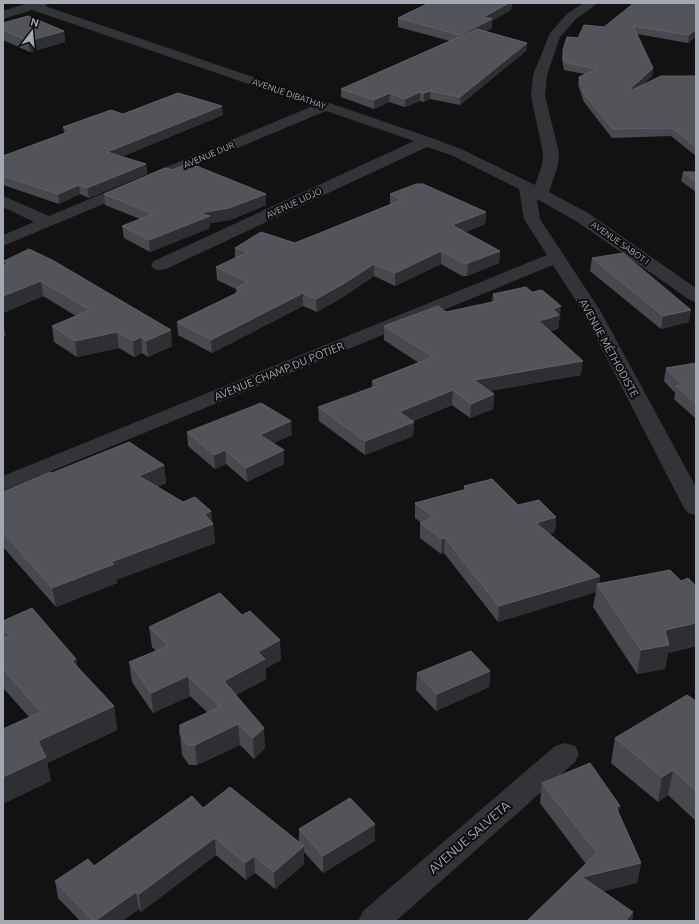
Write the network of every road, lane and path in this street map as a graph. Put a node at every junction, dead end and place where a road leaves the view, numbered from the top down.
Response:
1 (592, 3) edge
2 (38, 5) edge
3 (3, 15) edge
4 (326, 106) junction
5 (428, 141) junction
6 (534, 191) junction
7 (3, 201) edge
8 (48, 222) junction
9 (3, 241) edge
10 (555, 258) junction
11 (160, 265) dead end
12 (696, 296) edge
13 (3, 484) edge
14 (696, 508) edge
15 (565, 754) dead end
16 (374, 921) edge

1 - 6 street
2 - 3 street
2 - 4 street, AVENUE DIBATHAY
4 - 5 street, AVENUE DIBATHAY
4 - 8 street, AVENUE DUR
5 - 6 street, AVENUE DIBATHAY
5 - 11 street, AVENUE LIDJO
6 - 10 street, AVENUE MÉTHODISTE
6 - 12 street, AVENUE SABOT I
7 - 8 street
8 - 9 street, AVENUE DUR
10 - 13 street, AVENUE CHAMP DU POTIER
10 - 14 street, AVENUE MÉTHODISTE
15 - 16 street, AVENUE SALVETA

